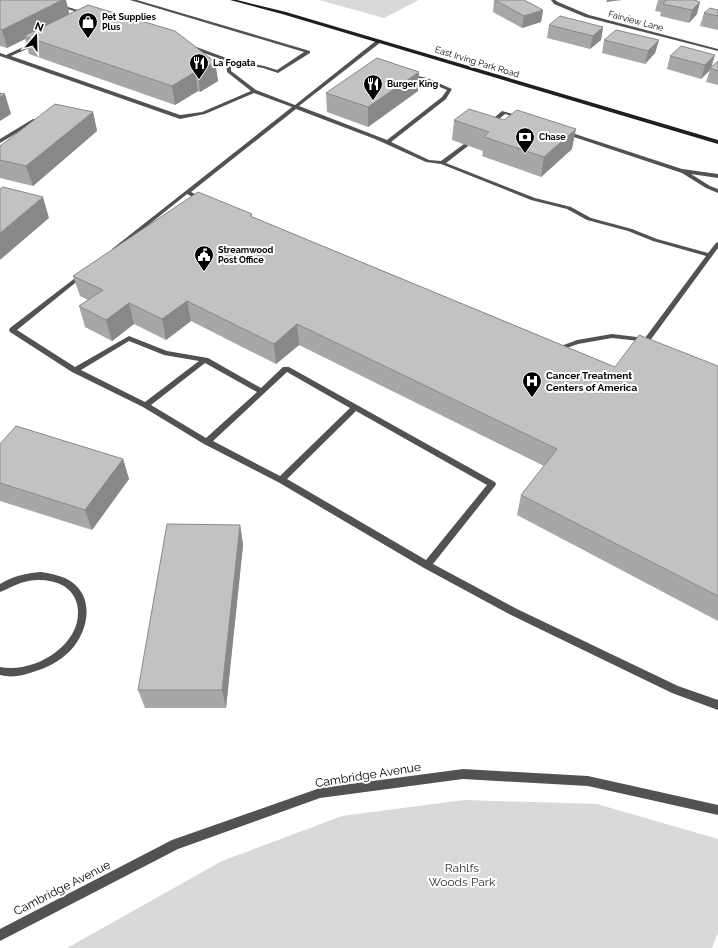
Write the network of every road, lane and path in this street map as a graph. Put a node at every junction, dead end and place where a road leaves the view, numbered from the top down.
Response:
1 (39, 0) edge
2 (132, 0) edge
3 (232, 0) edge
4 (553, 0) edge
5 (95, 15) edge
6 (41, 40) edge
7 (379, 42) junction
8 (181, 43) edge
9 (718, 50) edge
10 (0, 54) edge
11 (7, 56) junction
12 (228, 60) junction
13 (401, 73) edge
14 (254, 91) junction
15 (295, 107) junction
16 (326, 111) edge
17 (319, 116) junction
18 (526, 119) edge
19 (35, 120) edge
20 (486, 127) edge
21 (555, 129) edge
22 (0, 141) edge
23 (718, 142) edge
24 (387, 143) junction
25 (466, 145) edge
26 (442, 164) junction
27 (681, 171) junction
28 (718, 176) edge
29 (718, 190) edge
30 (187, 192) junction
31 (211, 204) edge
32 (718, 244) edge
33 (710, 255) junction
34 (106, 256) edge
35 (87, 271) edge
36 (549, 346) edge
37 (205, 360) junction
38 (75, 370) junction
39 (261, 391) junction
40 (146, 405) junction
41 (355, 407) junction
42 (207, 442) junction
43 (281, 480) junction
44 (427, 565) junction
45 (2, 584) edge
46 (0, 671) edge
47 (718, 704) edge
48 (718, 810) edge
49 (0, 935) edge

1 - 5 street
2 - 12 street
3 - 7 main road, East Irving Park Road
4 - 9 street, Fairview Lane
6 - 11 street
7 - 15 street
7 - 23 main road, East Irving Park Road
8 - 12 street
10 - 11 street
11 - 14 street
12 - 14 street
13 - 24 street
14 - 15 street
15 - 17 street
15 - 30 street
16 - 17 street
17 - 24 street
18 - 20 street
19 - 22 street
21 - 27 street
24 - 26 street
25 - 26 street
26 - 33 street
27 - 28 street
27 - 29 street
30 - 31 street
30 - 34 street
32 - 33 street
33 - 36 street
35 - 38 street
37 - 38 street
37 - 39 street
37 - 40 street
38 - 40 street
39 - 41 street
39 - 42 street
40 - 42 street
41 - 43 street
41 - 44 street
42 - 43 street
43 - 44 street
44 - 47 street
45 - 46 street
48 - 49 street, Cambridge Avenue

